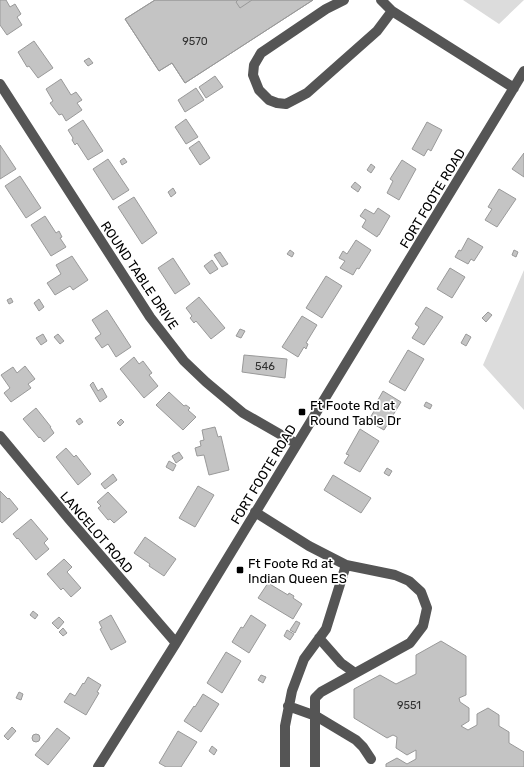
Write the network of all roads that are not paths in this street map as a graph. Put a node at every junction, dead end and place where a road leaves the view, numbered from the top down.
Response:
1 (344, 0) edge
2 (381, 0) edge
3 (392, 11) junction
4 (524, 71) edge
5 (0, 84) edge
6 (514, 88) junction
7 (0, 436) edge
8 (297, 444) junction
9 (255, 512) junction
10 (346, 565) junction
11 (319, 638) junction
12 (176, 643) junction
13 (355, 673) junction
14 (288, 706) junction
15 (316, 716) junction
16 (371, 759) dead end
17 (98, 767) edge
18 (286, 767) edge
19 (315, 767) edge

1 - 3 street
2 - 3 street
3 - 6 street
4 - 6 street, FORT FOOTE ROAD
5 - 8 street, ROUND TABLE DRIVE
6 - 8 street, FORT FOOTE ROAD
7 - 12 street, LANCELOT ROAD
8 - 9 street, FORT FOOTE ROAD
9 - 10 street
9 - 12 street, FORT FOOTE ROAD
10 - 11 street
10 - 13 street
11 - 13 street
11 - 14 street
12 - 17 street, FORT FOOTE ROAD
13 - 15 street
14 - 15 street
14 - 18 street
15 - 16 street
15 - 19 street

